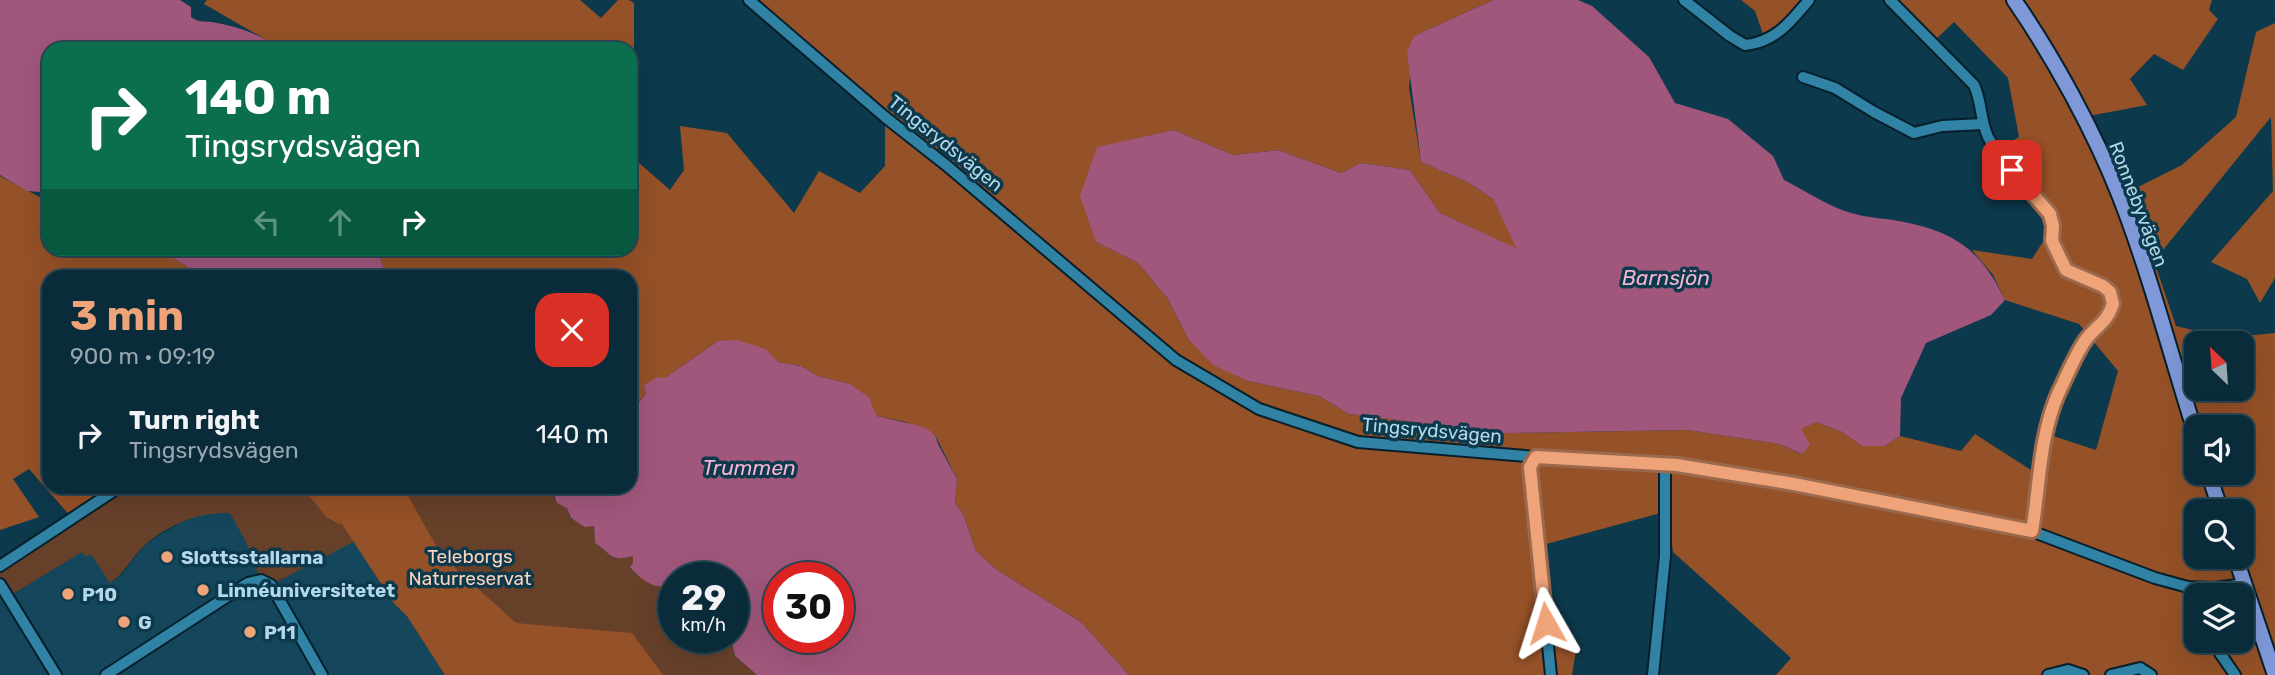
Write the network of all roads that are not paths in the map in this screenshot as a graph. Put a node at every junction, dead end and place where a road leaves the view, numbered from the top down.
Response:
1 (749, 0) edge
2 (1684, 0) edge
3 (1809, 0) edge
4 (1889, 0) edge
5 (2014, 0) edge
6 (1803, 77) dead end
7 (1983, 124) junction
8 (2190, 415) edge
9 (1536, 457) junction
10 (1665, 464) junction
11 (109, 494) edge
12 (2032, 531) junction
13 (0, 566) edge
14 (0, 584) edge
15 (2184, 586) edge
16 (2254, 613) edge
17 (2220, 653) edge
18 (56, 675) edge
19 (106, 675) edge
20 (323, 675) edge
21 (1551, 675) edge
22 (1653, 675) edge
23 (2048, 675) edge
24 (2083, 675) edge
25 (2111, 675) edge
26 (2151, 675) edge
27 (2235, 675) edge
28 (2275, 675) edge

1 - 9 street, Tingsrydsvägen
2 - 3 street
4 - 7 street
5 - 8 main road, Ronnebyvägen
6 - 7 street
7 - 12 street
9 - 10 street, Tingsrydsvägen
9 - 21 street
10 - 12 street, Tingsrydsvägen
10 - 22 street
11 - 13 street
12 - 15 street, Tingsrydsvägen
14 - 18 street
16 - 28 main road
17 - 27 street
19 - 20 street
23 - 24 street
25 - 26 street

